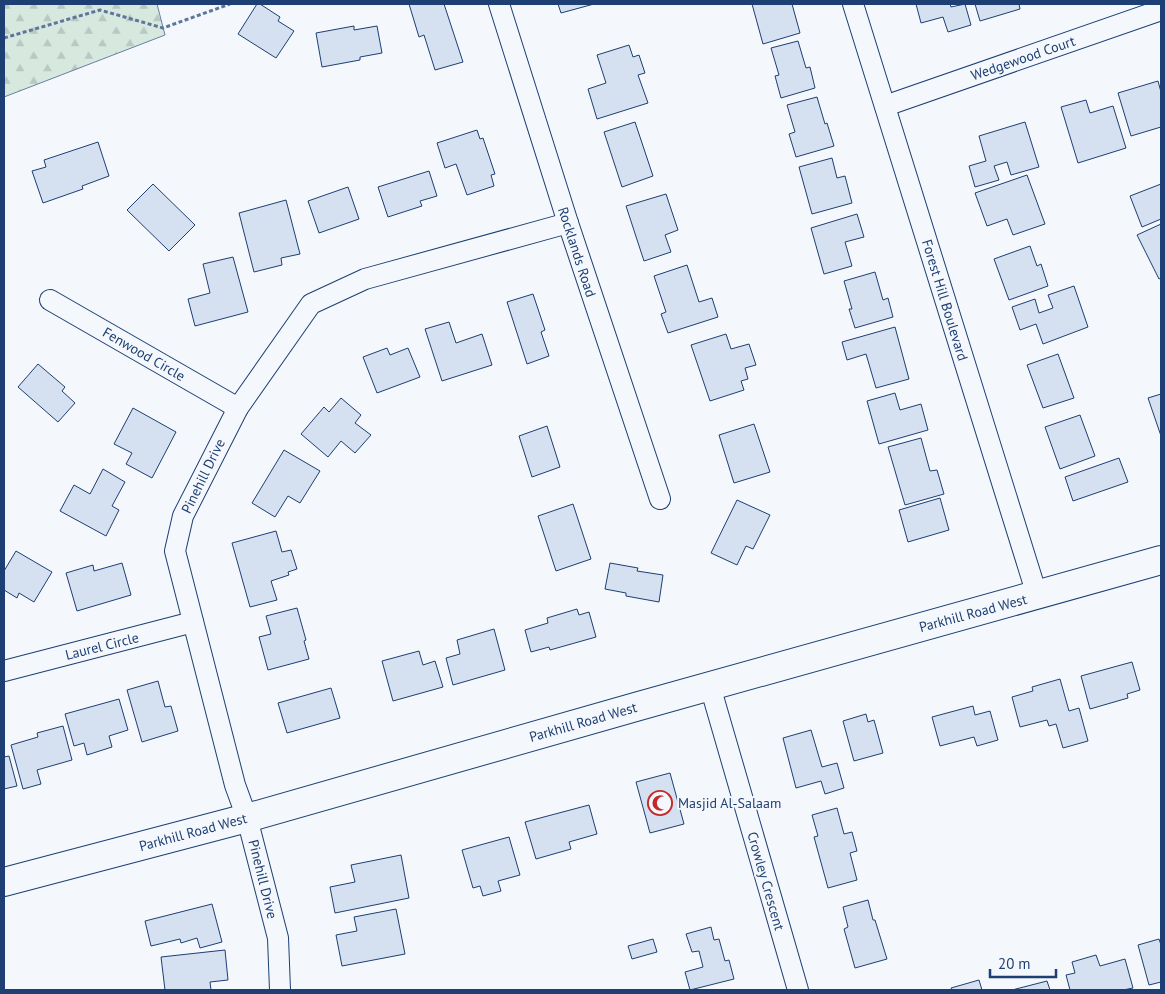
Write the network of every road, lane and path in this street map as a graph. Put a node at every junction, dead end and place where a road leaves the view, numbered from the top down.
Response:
1 (230, 4) edge
2 (499, 4) edge
3 (853, 4) edge
4 (1161, 10) edge
5 (4, 38) edge
6 (886, 106) junction
7 (568, 223) junction
8 (50, 300) dead end
9 (238, 408) junction
10 (660, 499) dead end
11 (1161, 560) edge
12 (1037, 596) junction
13 (193, 622) junction
14 (6, 667) edge
15 (710, 686) junction
16 (247, 818) junction
17 (4, 882) edge
18 (280, 990) edge
19 (798, 990) edge

1 - 5 path
2 - 7 street, Rocklands Road
3 - 6 street, Forest Hill Boulevard
4 - 6 street, Wedgewood Court
6 - 12 street, Forest Hill Boulevard
7 - 9 street, Pinehill Drive
7 - 10 street, Rocklands Road
8 - 9 street, Fenwood Circle
9 - 13 street, Pinehill Drive
11 - 12 main road, Parkhill Road West
12 - 15 main road, Parkhill Road West
13 - 14 street, Laurel Circle
13 - 16 street, Pinehill Drive
15 - 16 main road, Parkhill Road West
15 - 19 street, Crowley Crescent
16 - 17 main road, Parkhill Road West
16 - 18 street, Pinehill Drive

